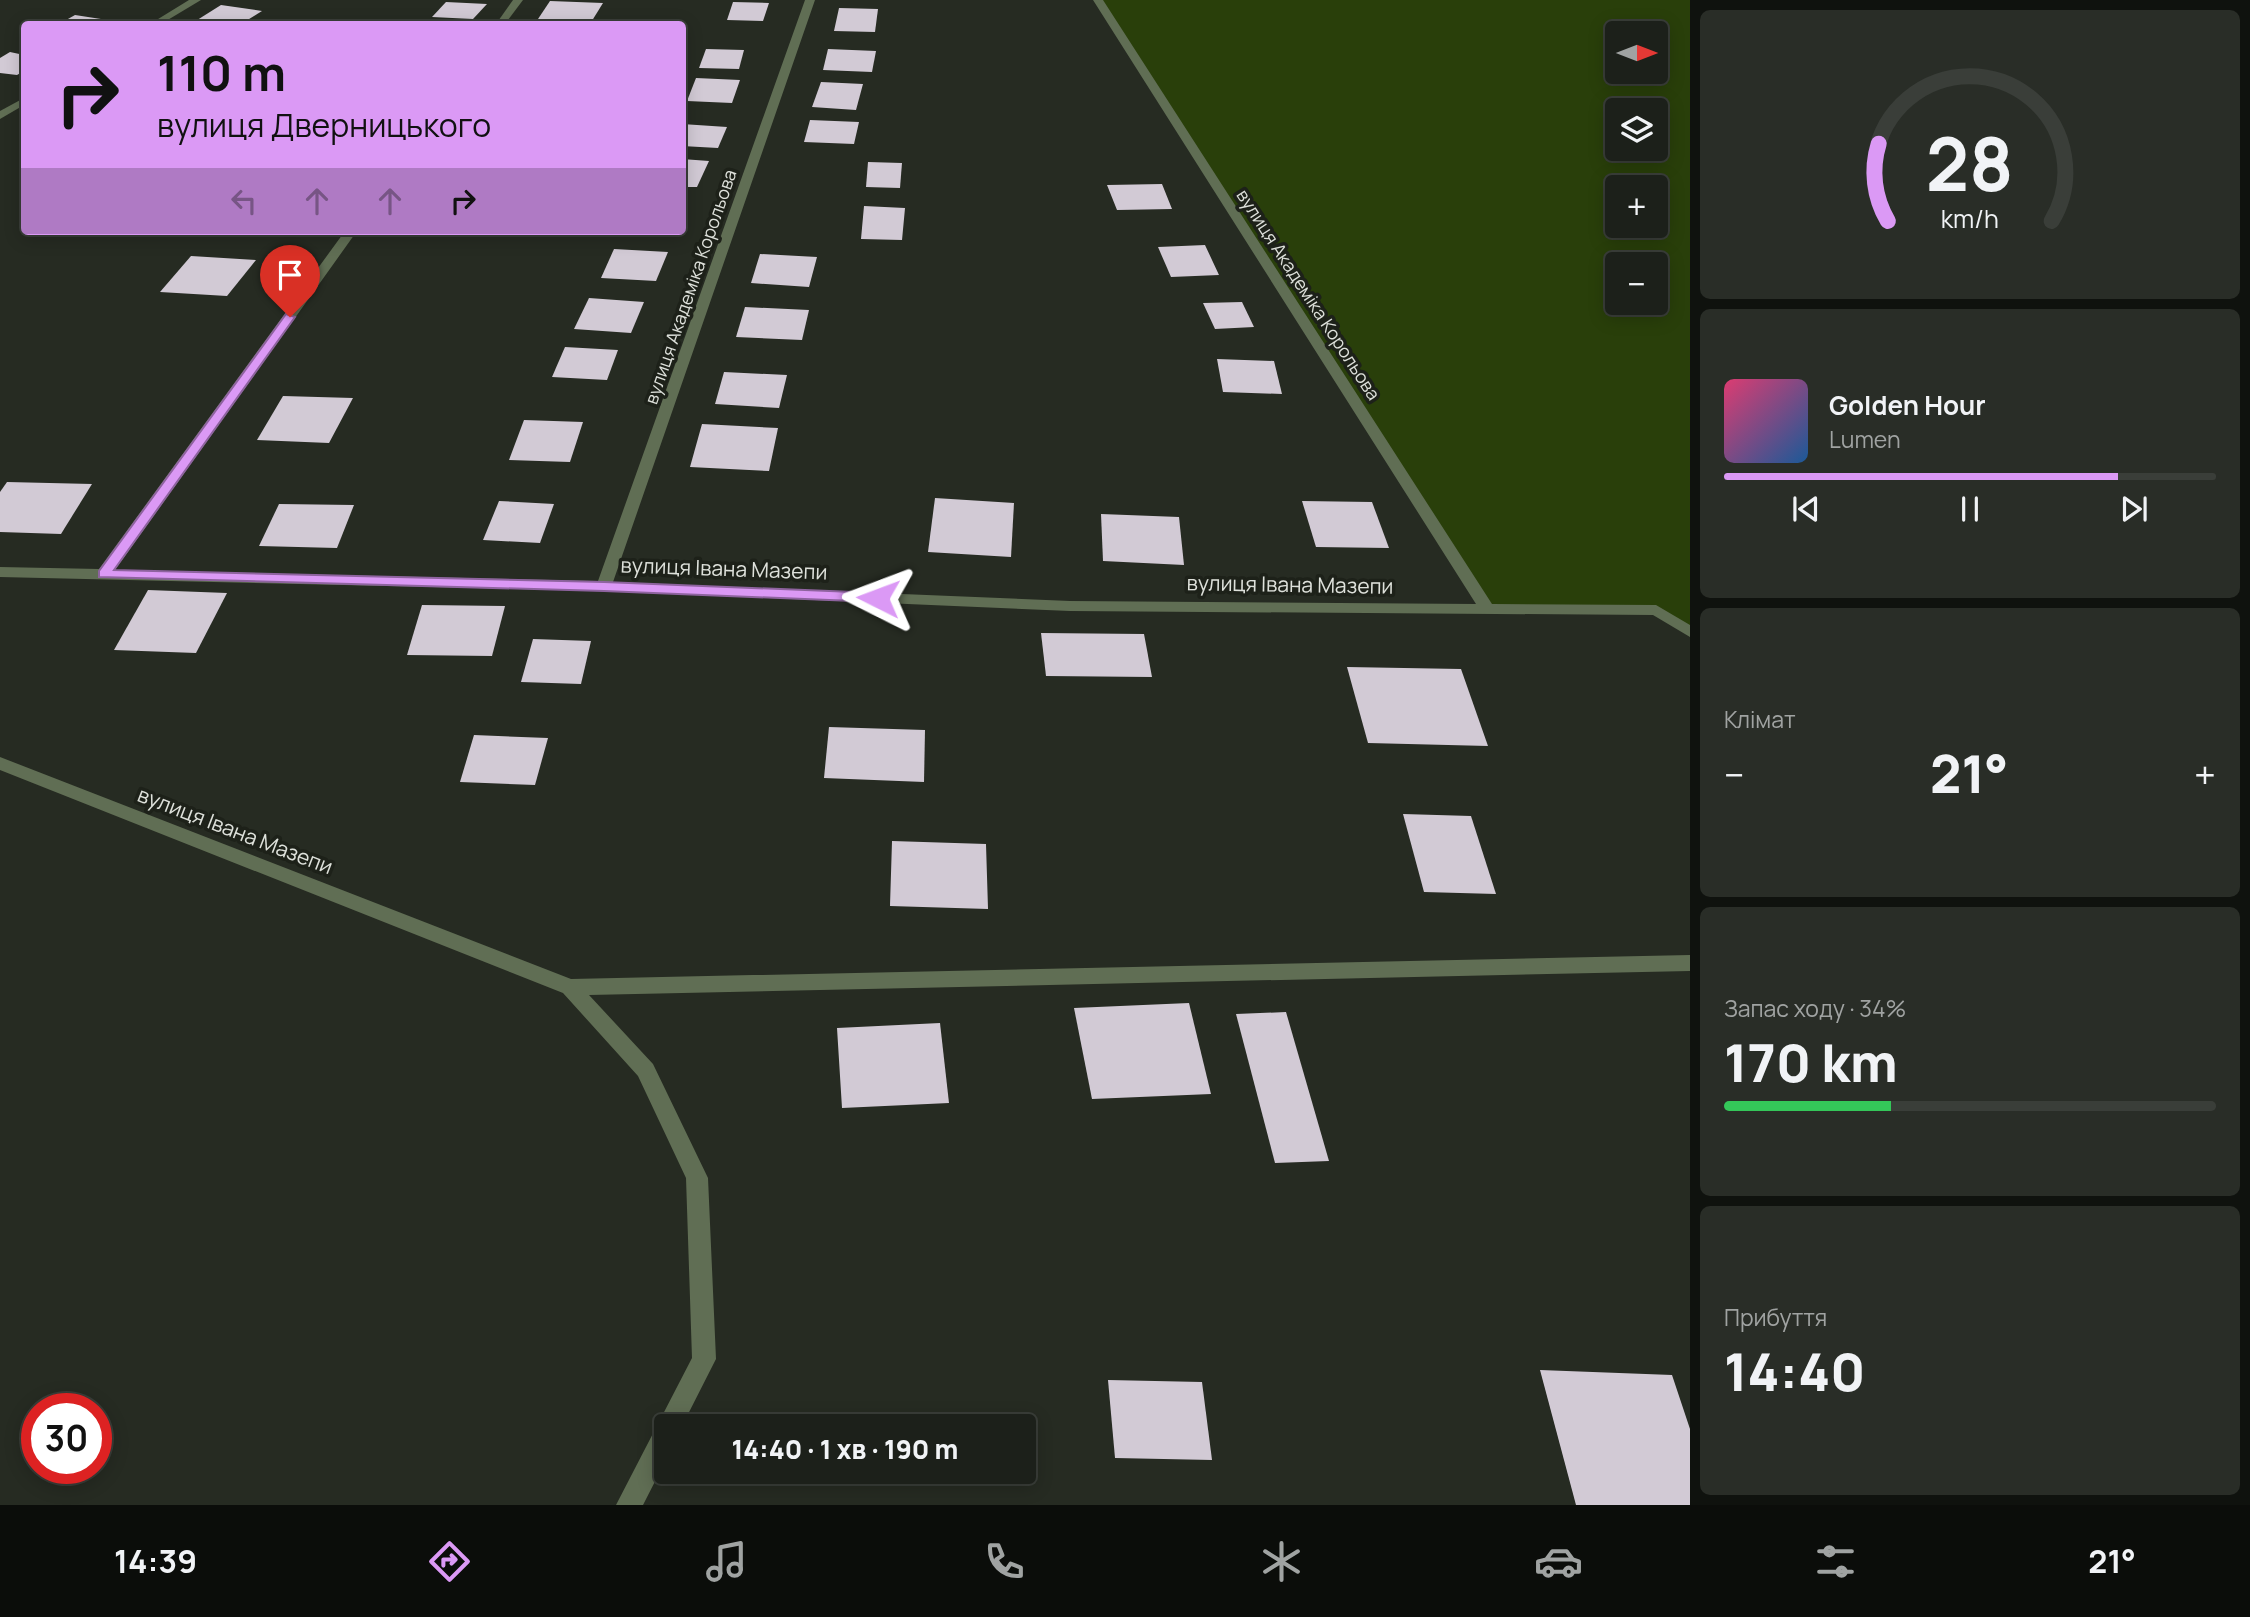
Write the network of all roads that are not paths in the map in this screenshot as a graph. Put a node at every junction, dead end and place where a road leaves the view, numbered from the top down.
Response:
1 (196, 0) edge
2 (517, 0) edge
3 (810, 0) edge
4 (1098, 0) edge
5 (160, 21) edge
6 (502, 21) edge
7 (21, 103) edge
8 (0, 116) edge
9 (348, 235) edge
10 (0, 572) edge
11 (104, 574) junction
12 (604, 586) junction
13 (1488, 610) junction
14 (1690, 632) edge
15 (0, 763) edge
16 (1690, 963) edge
17 (570, 987) junction
18 (675, 1414) edge
19 (654, 1456) edge
20 (629, 1505) edge

1 - 5 street
2 - 6 street
3 - 12 street, вулиця Академіка Корольова
4 - 13 street, вулиця Академіка Корольова
7 - 8 street
9 - 11 street
10 - 11 street, вулиця Івана Мазепи
11 - 12 street, вулиця Івана Мазепи
12 - 13 street, вулиця Івана Мазепи
13 - 14 street, вулиця Івана Мазепи
15 - 17 street, вулиця Івана Мазепи
16 - 17 street
17 - 18 street
19 - 20 street

